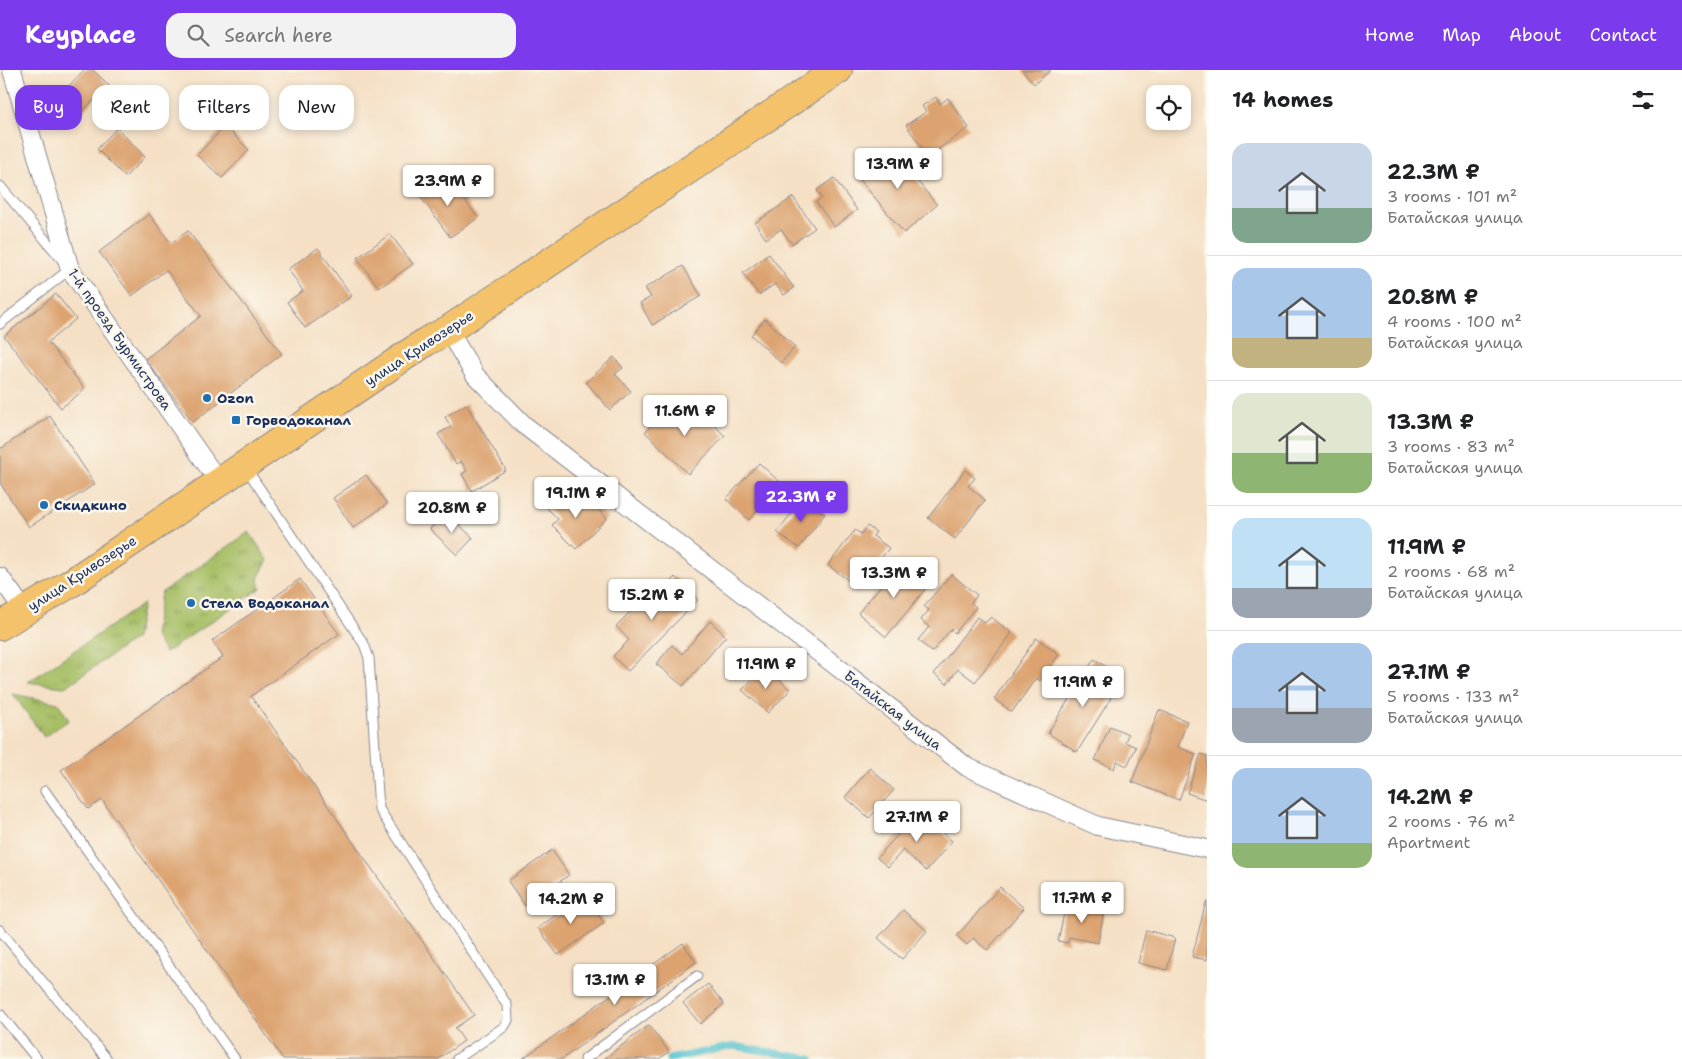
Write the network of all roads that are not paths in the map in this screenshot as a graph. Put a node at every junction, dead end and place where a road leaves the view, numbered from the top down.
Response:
1 (12, 70) edge
2 (838, 70) edge
3 (0, 186) edge
4 (70, 269) junction
5 (0, 324) edge
6 (448, 330) junction
7 (243, 464) junction
8 (219, 482) junction
9 (0, 577) edge
10 (24, 610) junction
11 (0, 626) edge
12 (46, 791) dead end
13 (1207, 849) edge
14 (0, 930) edge
15 (697, 976) dead end
16 (0, 1014) edge
17 (36, 1059) edge
18 (106, 1059) edge
19 (235, 1059) edge
20 (457, 1059) edge
21 (585, 1059) edge

1 - 4 street, 1-й проезд Бурмистрова
2 - 6 main road, улица Кривозерье
3 - 4 lane
4 - 5 lane
4 - 8 street, 1-й проезд Бурмистрова
6 - 7 main road, улица Кривозерье
6 - 13 street, Батайская улица
7 - 8 main road, улица Кривозерье
7 - 20 lane
8 - 10 main road, улица Кривозерье
9 - 10 street
10 - 11 main road, улица Кривозерье
12 - 19 lane
14 - 18 lane
15 - 21 lane
16 - 17 lane

